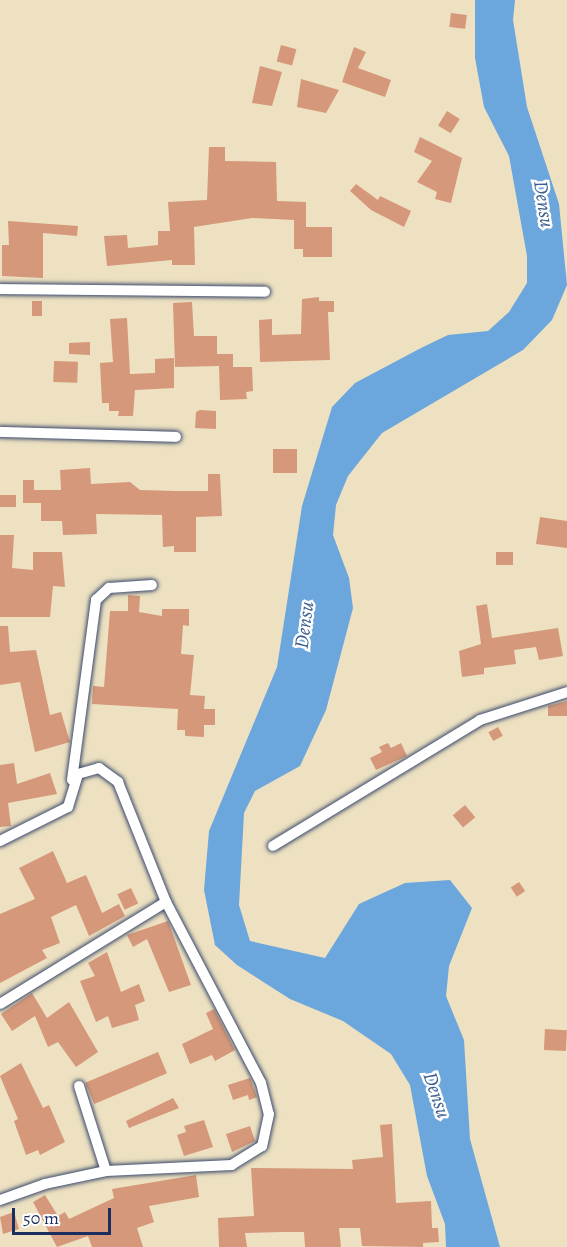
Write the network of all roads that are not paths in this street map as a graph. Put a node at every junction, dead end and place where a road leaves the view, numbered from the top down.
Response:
1 (0, 289) edge
2 (265, 292) dead end
3 (0, 432) edge
4 (176, 437) dead end
5 (152, 585) dead end
6 (567, 692) edge
7 (69, 807) junction
8 (0, 841) edge
9 (273, 846) dead end
10 (166, 902) junction
11 (0, 1004) edge
12 (79, 1086) dead end
13 (106, 1172) junction
14 (0, 1200) edge

1 - 2 street
3 - 4 street
5 - 7 street
6 - 9 street
7 - 8 street
7 - 10 street
10 - 11 street
10 - 13 street
12 - 13 street
13 - 14 street

